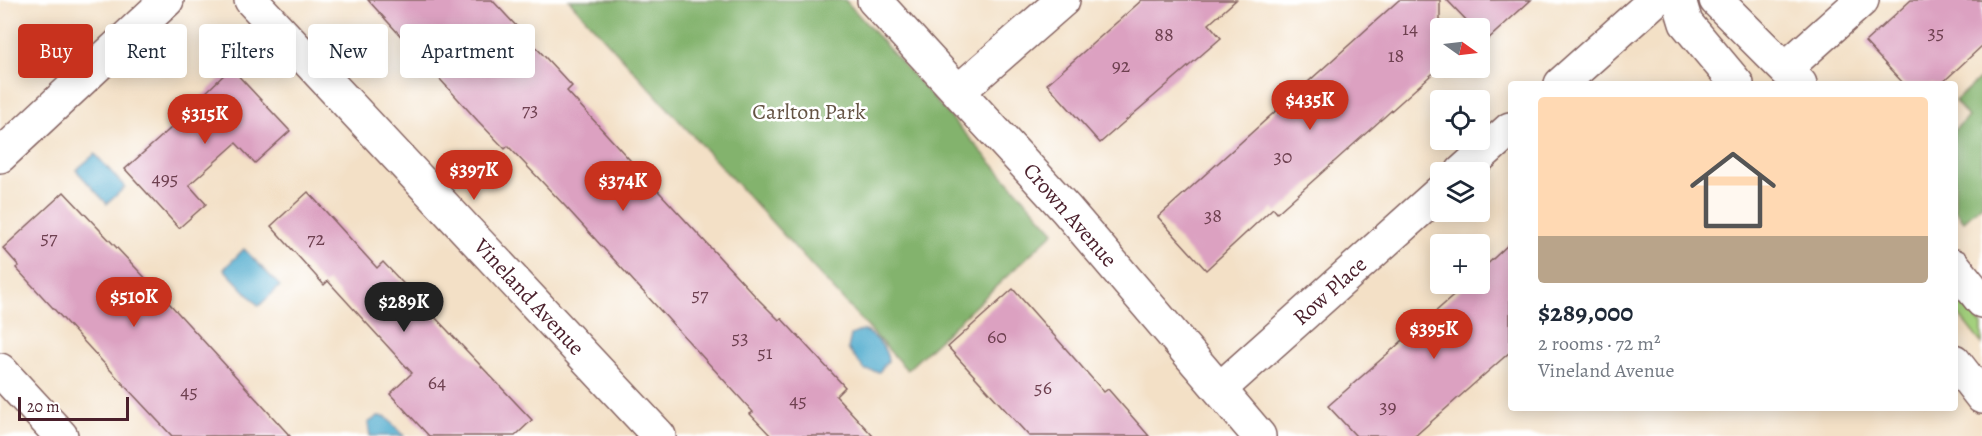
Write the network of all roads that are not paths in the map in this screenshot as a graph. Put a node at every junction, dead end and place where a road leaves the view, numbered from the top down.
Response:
1 (167, 0) edge
2 (251, 0) edge
3 (874, 0) edge
4 (1063, 0) edge
5 (1655, 0) edge
6 (1679, 0) edge
7 (1716, 0) edge
8 (1862, 0) edge
9 (1793, 76) edge
10 (1564, 81) edge
11 (1734, 81) edge
12 (960, 90) junction
13 (1508, 131) edge
14 (0, 156) edge
15 (1473, 162) edge
16 (1430, 201) edge
17 (1958, 271) edge
18 (1982, 301) edge
19 (1958, 366) edge
20 (0, 370) edge
21 (1220, 389) junction
22 (1982, 397) edge
23 (61, 436) edge
24 (659, 436) edge
25 (1259, 436) edge

1 - 14 street
2 - 24 street, Vineland Avenue
3 - 12 street, Crown Avenue
4 - 12 street
5 - 10 street
6 - 11 street
7 - 9 street
8 - 9 street
12 - 21 street, Crown Avenue
13 - 15 street
16 - 21 street, Row Place
17 - 18 street
19 - 22 street
20 - 23 street
21 - 25 street, Crown Avenue

